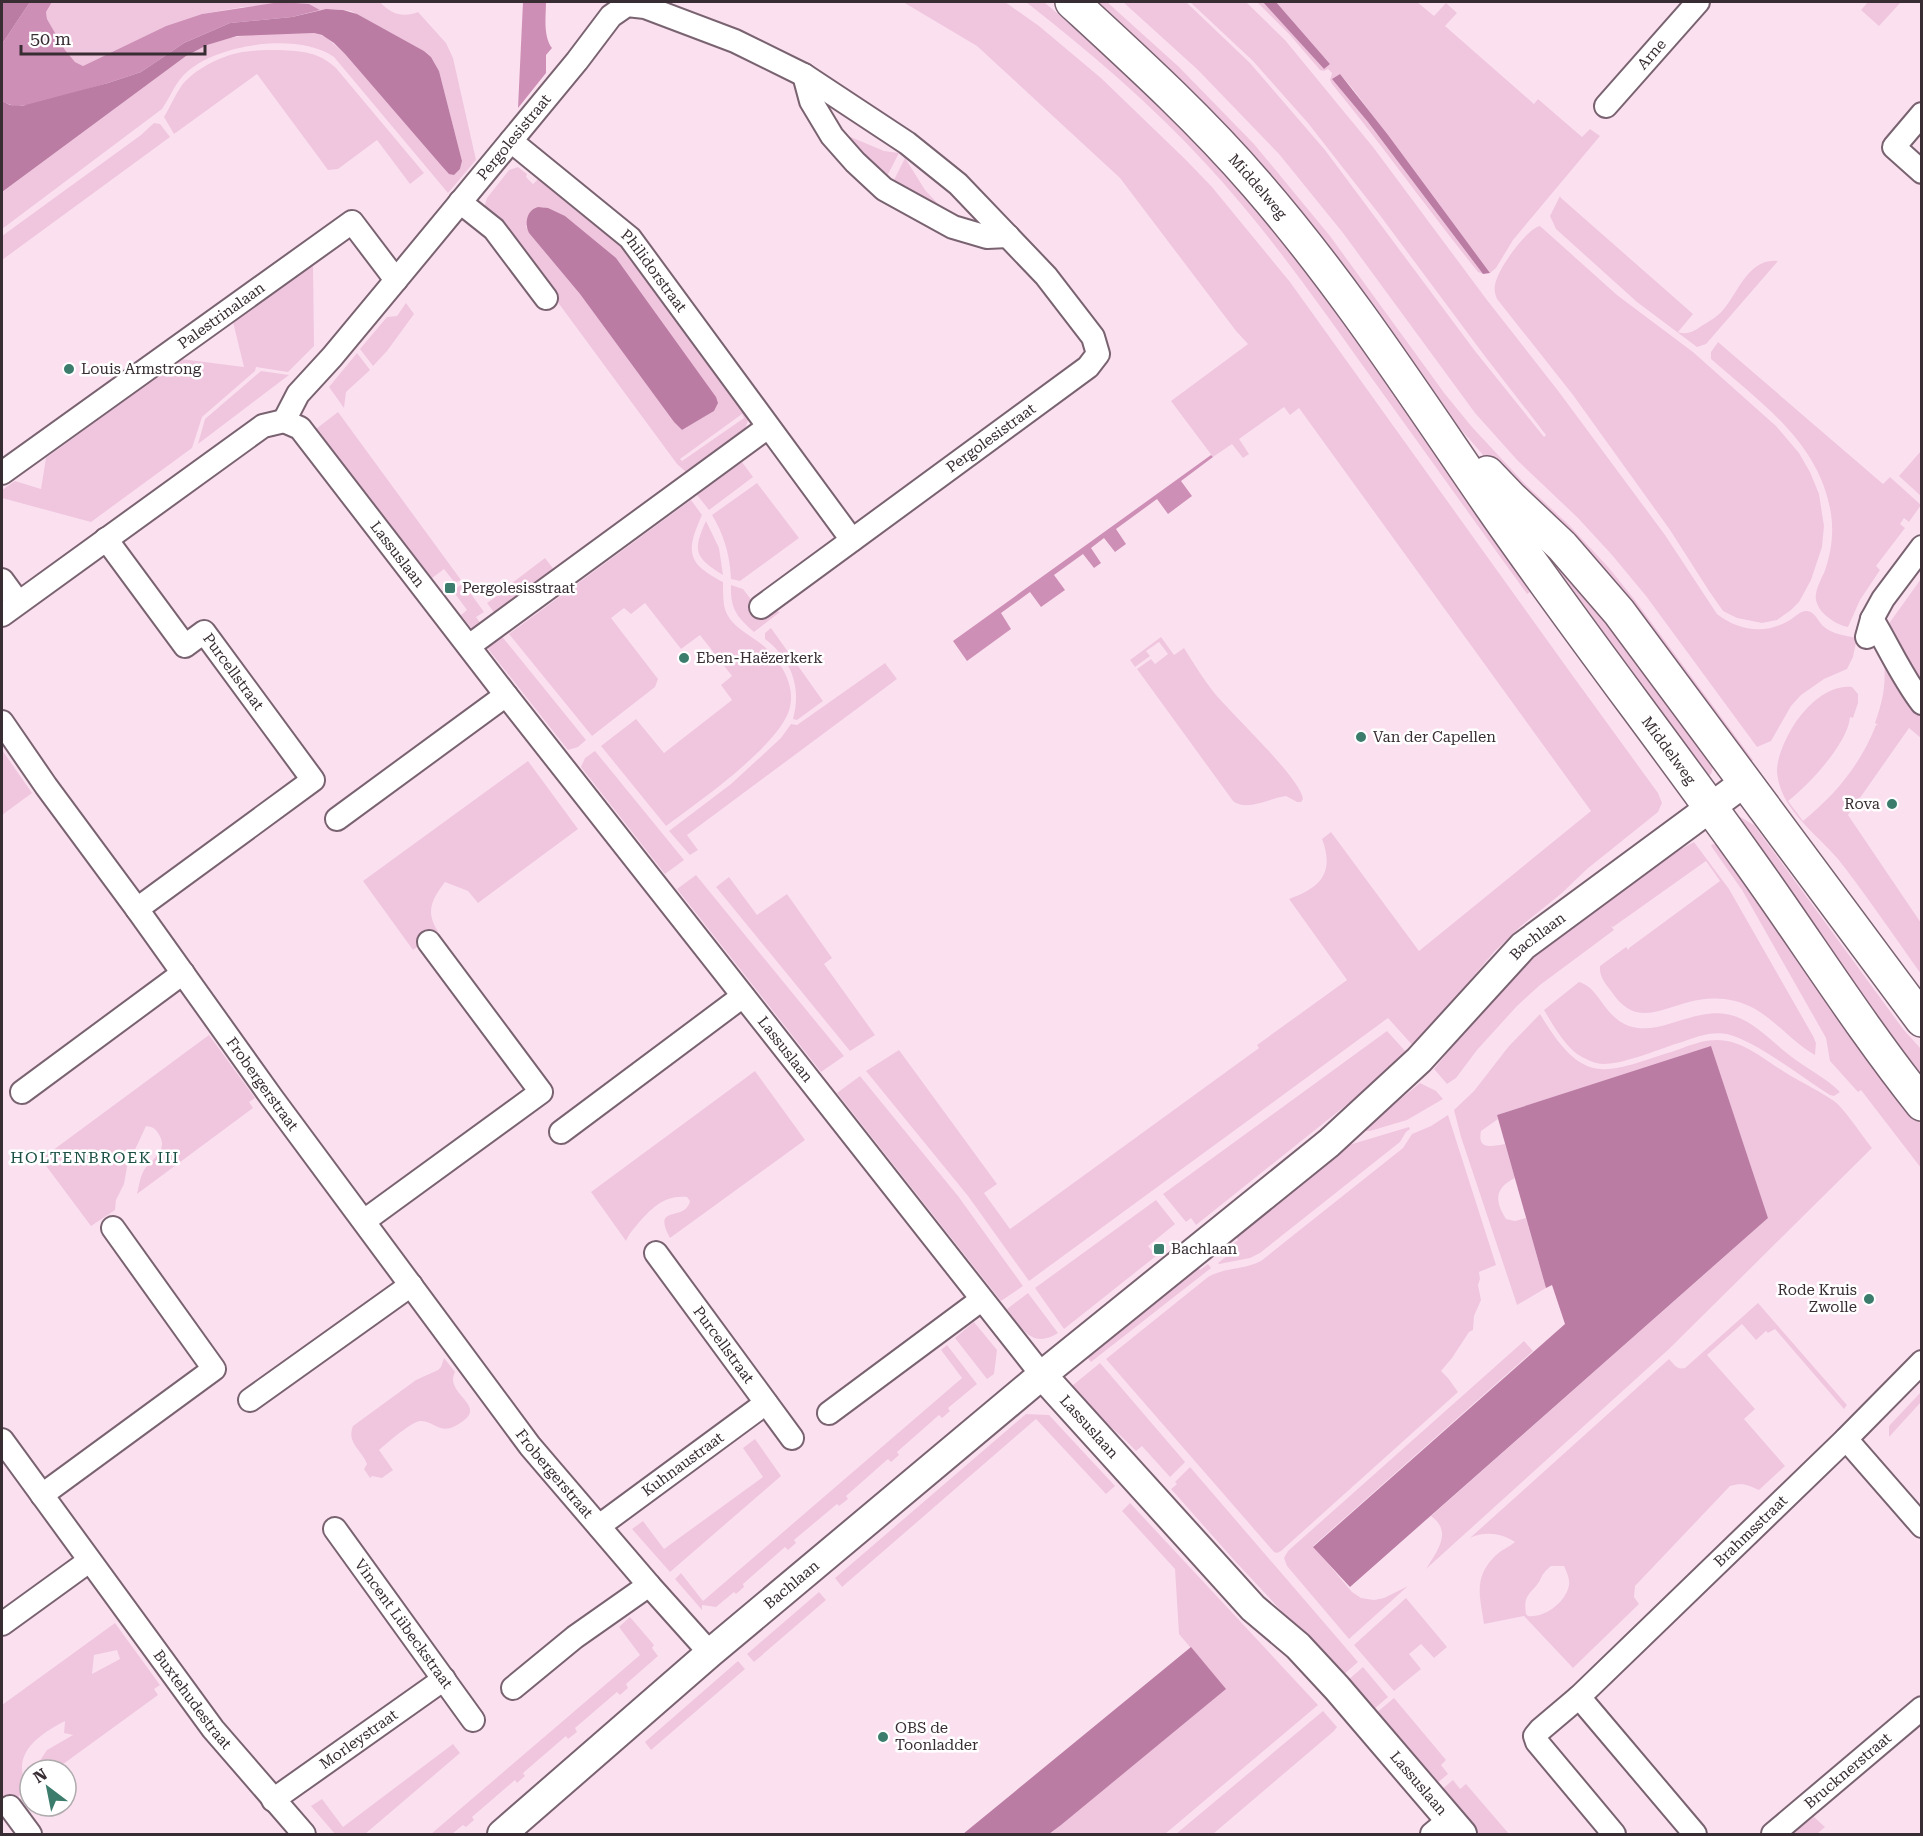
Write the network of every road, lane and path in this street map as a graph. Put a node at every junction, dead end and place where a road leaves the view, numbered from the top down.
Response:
1 (1072, 2) edge
2 (1698, 2) edge
3 (804, 75) junction
4 (1606, 106) dead end
5 (1922, 114) edge
6 (511, 141) junction
7 (1922, 172) edge
8 (460, 202) junction
9 (1008, 236) junction
10 (396, 280) junction
11 (546, 298) dead end
12 (1417, 397) junction
13 (284, 421) junction
14 (768, 427) junction
15 (2, 472) edge
16 (106, 539) junction
17 (852, 540) junction
18 (1922, 547) edge
19 (2, 580) edge
20 (761, 607) dead end
21 (10, 609) edge
22 (469, 646) junction
23 (506, 695) junction
24 (1922, 704) edge
25 (2, 723) edge
26 (1744, 782) junction
27 (1710, 807) junction
28 (337, 819) dead end
29 (137, 909) junction
30 (429, 942) dead end
31 (183, 973) junction
32 (743, 996) junction
33 (1922, 1020) edge
34 (22, 1092) dead end
35 (1922, 1104) edge
36 (561, 1132) dead end
37 (364, 1221) junction
38 (112, 1228) dead end
39 (656, 1253) dead end
40 (411, 1285) junction
41 (981, 1300) junction
42 (1922, 1362) edge
43 (1042, 1375) junction
44 (250, 1400) dead end
45 (766, 1403) junction
46 (829, 1413) dead end
47 (792, 1438) dead end
48 (1846, 1438) junction
49 (2, 1440) edge
50 (42, 1495) junction
51 (1922, 1526) edge
52 (599, 1527) junction
53 (335, 1529) dead end
54 (89, 1561) junction
55 (649, 1585) junction
56 (2, 1624) edge
57 (710, 1653) junction
58 (444, 1679) junction
59 (513, 1688) dead end
60 (1579, 1697) junction
61 (1922, 1708) edge
62 (472, 1720) dead end
63 (273, 1800) junction
64 (10, 1807) dead end
65 (1448, 1830) edge
66 (30, 1834) edge
67 (304, 1834) edge
68 (502, 1834) edge
69 (1614, 1834) edge
70 (1695, 1834) edge
71 (1773, 1834) edge

1 - 12 main road, Middelweg
2 - 4 street, Arne
3 - 6 street, Pergolesistraat
3 - 9 street, Pergolesistraat
3 - 9 street
5 - 7 street
6 - 8 street, Pergolesistraat
6 - 14 street, Philidorstraat
8 - 10 street, Pergolesistraat
8 - 11 street
9 - 17 street, Pergolesistraat
10 - 13 street, Pergolesistraat
10 - 15 street, Palestrinalaan
12 - 26 main road, Middelweg
12 - 27 main road, Middelweg
13 - 16 street
13 - 22 street, Lassuslaan
14 - 17 street, Philidorstraat
14 - 22 street
16 - 21 street
16 - 29 street, Purcellstraat
17 - 20 street, Pergolesistraat
18 - 24 street
19 - 21 street
22 - 23 street, Lassuslaan
23 - 28 street
23 - 32 street, Lassuslaan
25 - 29 street, Frobergerstraat
26 - 27 street, Bachlaan
26 - 33 main road, Middelweg
27 - 35 main road, Middelweg
27 - 43 street, Bachlaan
29 - 31 street, Frobergerstraat
30 - 37 street
31 - 34 street
31 - 37 street, Frobergerstraat
32 - 36 street
32 - 41 street, Lassuslaan
37 - 40 street, Frobergerstraat
38 - 50 street
39 - 45 street, Purcellstraat
40 - 44 street
40 - 52 street, Frobergerstraat
41 - 43 street, Lassuslaan
41 - 46 street
42 - 48 street, Brahmsstraat
43 - 57 street, Bachlaan
43 - 65 street, Lassuslaan
45 - 47 street, Purcellstraat
45 - 52 street, Kuhnaustraat
48 - 51 street
48 - 60 street, Brahmsstraat
49 - 50 street, Buxtehudestraat
50 - 54 street, Buxtehudestraat
52 - 55 street, Frobergerstraat
53 - 58 street, Vincent Lübeckstraat
54 - 56 street
54 - 63 street, Buxtehudestraat
55 - 57 street, Frobergerstraat
55 - 59 street
57 - 68 street, Bachlaan
58 - 62 street, Vincent Lübeckstraat
58 - 63 street, Morleystraat
60 - 69 street, Brahmsstraat
60 - 70 street
61 - 71 street, Brucknerstraat
63 - 67 street, Buxtehudestraat
64 - 66 street

